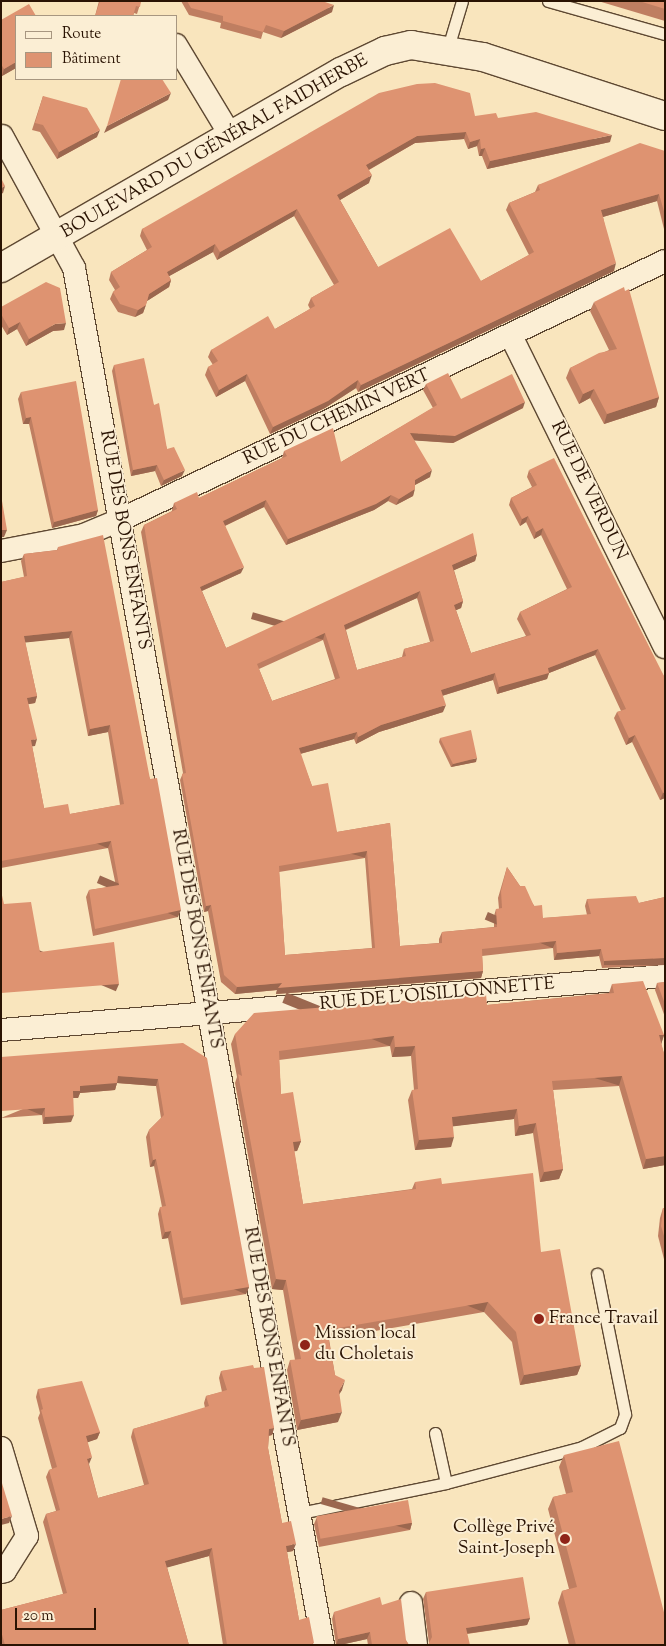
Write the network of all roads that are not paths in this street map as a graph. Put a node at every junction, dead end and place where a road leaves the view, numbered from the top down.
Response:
1 (462, 1) edge
2 (548, 1) edge
3 (665, 34) edge
4 (178, 48) edge
5 (447, 51) junction
6 (665, 116) edge
7 (2, 136) edge
8 (231, 136) junction
9 (58, 236) junction
10 (665, 261) edge
11 (1, 268) edge
12 (511, 336) junction
13 (120, 520) junction
14 (1, 551) edge
15 (665, 647) edge
16 (665, 976) edge
17 (209, 1014) junction
18 (1, 1030) edge
19 (597, 1274) dead end
20 (435, 1433) dead end
21 (1, 1448) edge
22 (446, 1483) junction
23 (300, 1513) junction
24 (1, 1572) edge
25 (411, 1603) dead end
26 (324, 1645) edge
27 (416, 1645) edge

1 - 5 lane
2 - 3 lane
4 - 8 street
5 - 6 main road, BOULEVARD DU GÉNÉRAL FAIDHERBE
5 - 8 main road, BOULEVARD DU GÉNÉRAL FAIDHERBE
7 - 9 street, RUE DES BONS ENFANTS
8 - 9 main road, BOULEVARD DU GÉNÉRAL FAIDHERBE
9 - 11 main road, BOULEVARD DU GÉNÉRAL FAIDHERBE
9 - 13 street, RUE DES BONS ENFANTS
10 - 12 street, RUE DU CHEMIN VERT
12 - 13 street, RUE DU CHEMIN VERT
12 - 15 street, RUE DE VERDUN
13 - 14 street, RUE DU CHEMIN VERT
13 - 17 street, RUE DES BONS ENFANTS
16 - 17 street, RUE DE L’OISILLONNETTE
17 - 18 street, RUE DE L’OISILLONNETTE
17 - 23 street, RUE DES BONS ENFANTS
19 - 22 lane
20 - 22 lane
21 - 24 street
22 - 23 lane
23 - 26 street, RUE DES BONS ENFANTS
25 - 27 street

